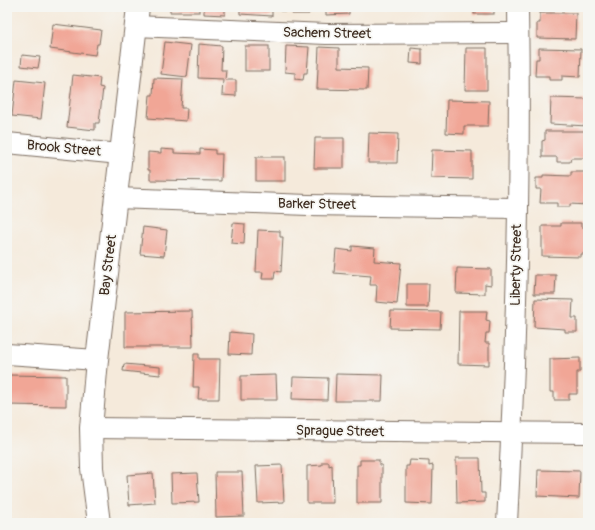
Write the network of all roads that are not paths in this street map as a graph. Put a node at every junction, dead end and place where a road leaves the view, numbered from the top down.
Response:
1 (518, 7) edge
2 (136, 17) edge
3 (518, 33) junction
4 (7, 143) edge
5 (120, 154) junction
6 (116, 198) junction
7 (518, 208) junction
8 (7, 354) edge
9 (97, 360) junction
10 (91, 428) junction
11 (512, 432) junction
12 (588, 433) edge
13 (99, 523) edge
14 (507, 523) edge

1 - 3 street, Liberty Street
2 - 3 street, Sachem Street
2 - 5 main road, Bay Street
3 - 7 street, Liberty Street
4 - 5 street, Brook Street
5 - 6 main road, Bay Street
6 - 7 street, Barker Street
6 - 9 main road, Bay Street
7 - 11 street, Liberty Street
8 - 9 street
9 - 10 main road, Bay Street
10 - 11 street, Sprague Street
10 - 13 main road, Bay Street
11 - 12 street, Sprague Street
11 - 14 street, Liberty Street

